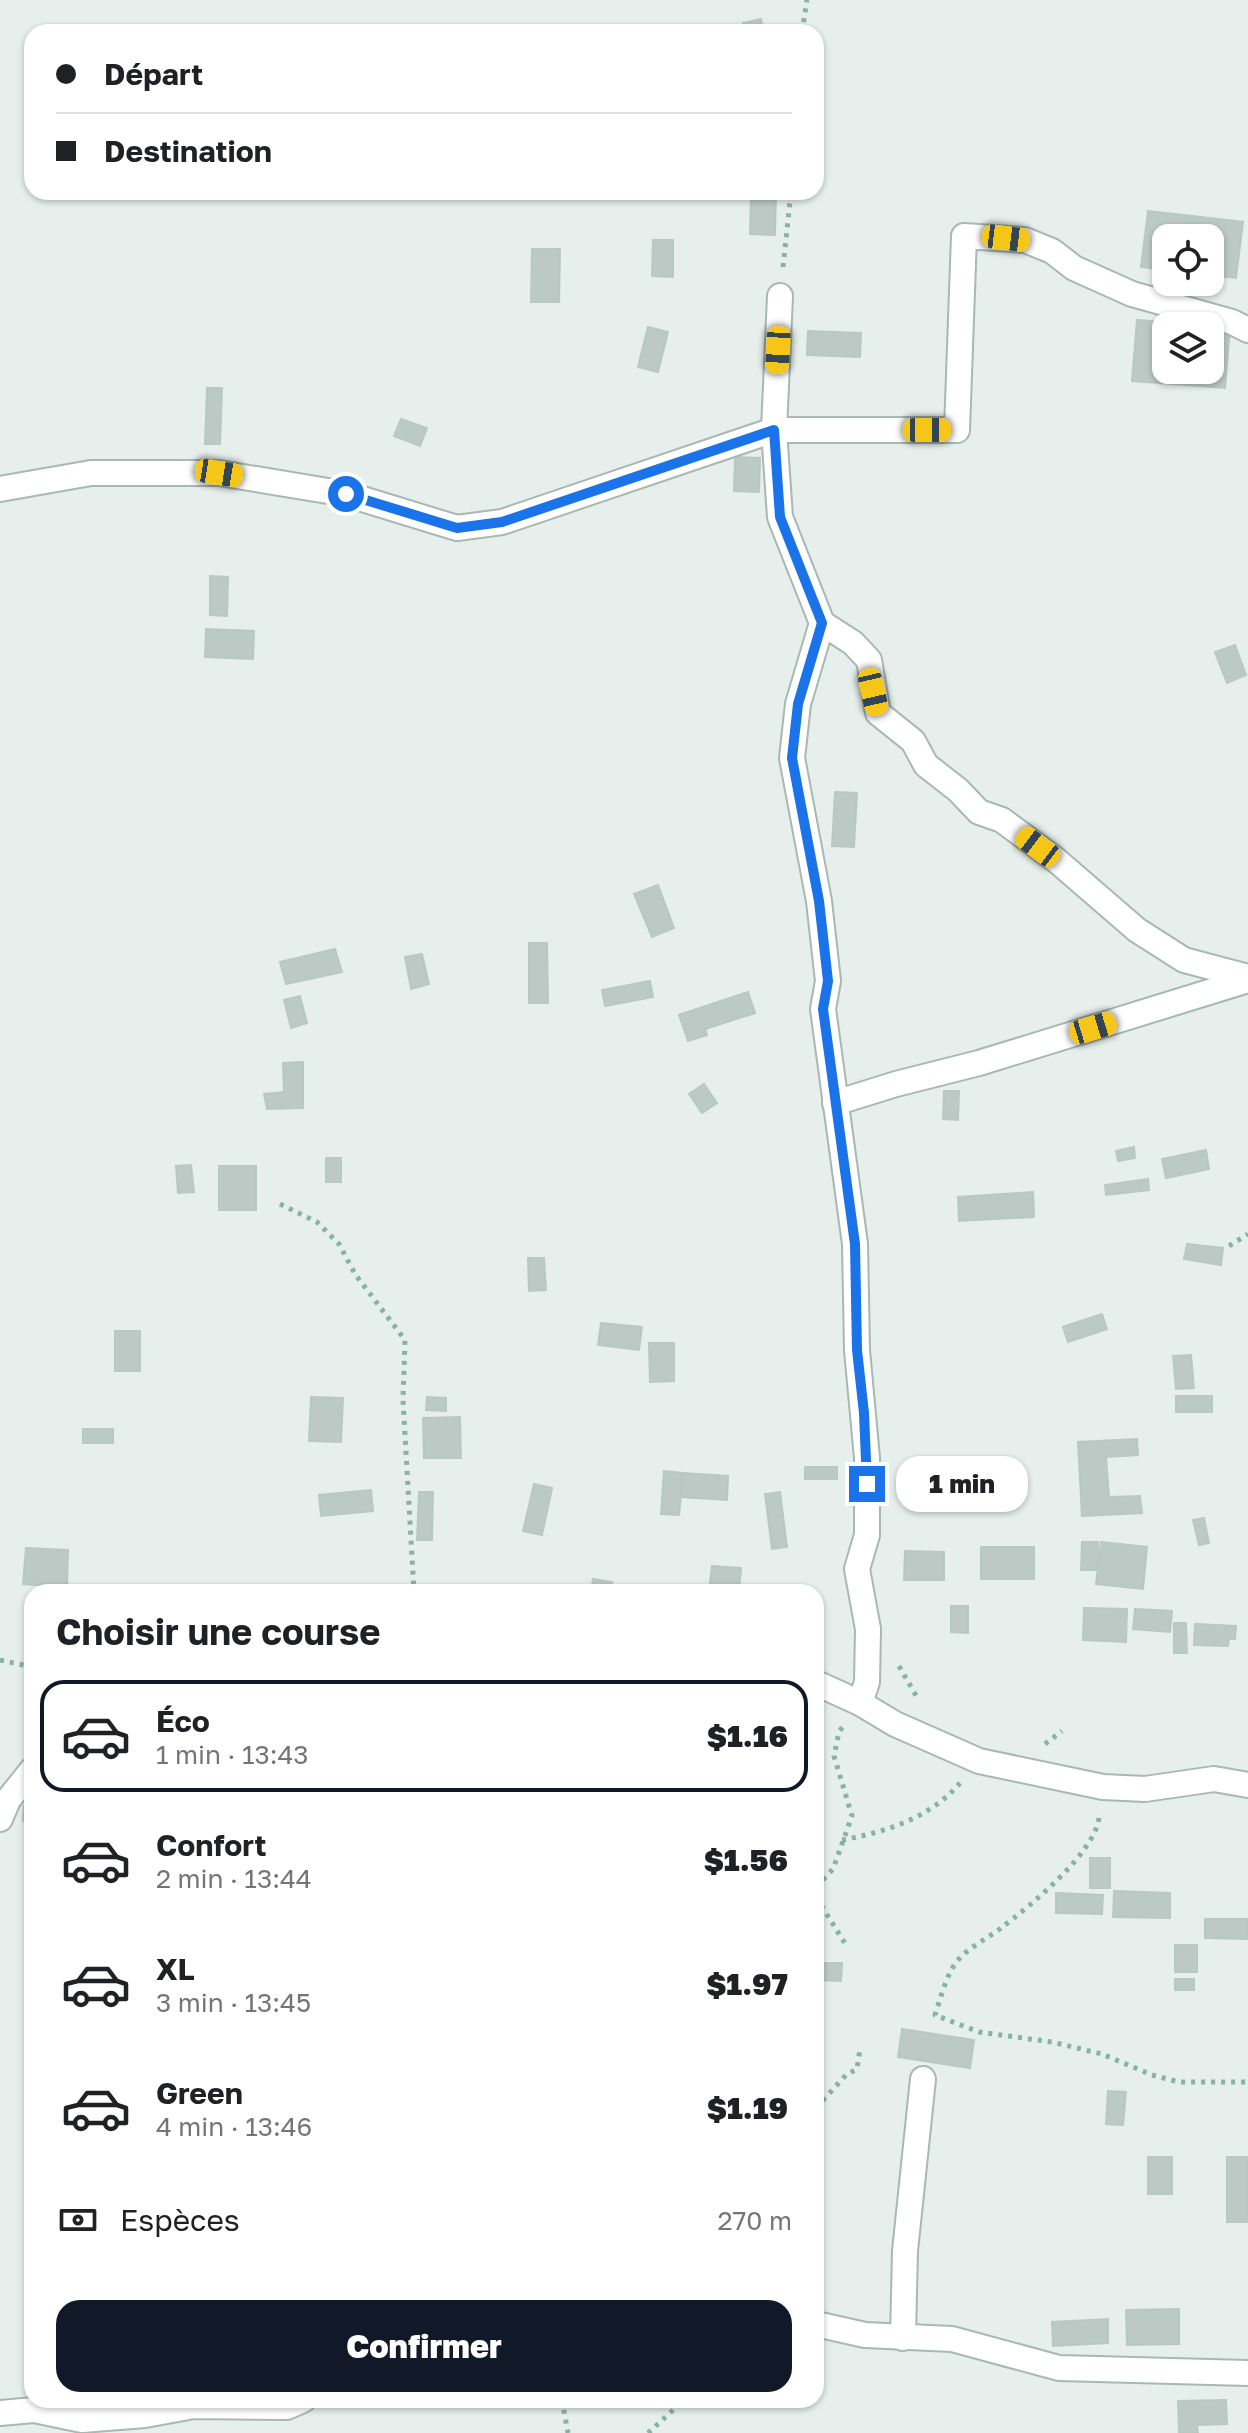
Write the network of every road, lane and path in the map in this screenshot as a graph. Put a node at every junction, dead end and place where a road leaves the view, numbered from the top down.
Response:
1 (807, 0) edge
2 (803, 24) edge
3 (790, 200) edge
4 (780, 296) joint
5 (1248, 330) edge
6 (774, 430) junction
7 (0, 489) edge
8 (822, 623) junction
9 (1248, 978) edge
10 (835, 1103) junction
11 (280, 1204) dead end
12 (1248, 1234) edge
13 (1229, 1246) dead end
14 (414, 1584) edge
15 (868, 1629) junction
16 (0, 1660) edge
17 (24, 1665) edge
18 (824, 1687) edge
19 (860, 1703) junction
20 (943, 1745) junction
21 (979, 1761) junction
22 (24, 1780) edge
23 (1248, 1785) edge
24 (1103, 1787) junction
25 (0, 1819) edge
26 (842, 1840) junction
27 (824, 1879) edge
28 (824, 1910) edge
29 (846, 1945) dead end
30 (860, 2049) dead end
31 (923, 2079) dead end
32 (1248, 2082) edge
33 (824, 2099) edge
34 (824, 2326) edge
35 (903, 2338) junction
36 (1248, 2373) edge
37 (183, 2408) edge
38 (211, 2408) edge
39 (283, 2408) edge
40 (563, 2408) edge
41 (675, 2408) edge
42 (0, 2413) edge
43 (262, 2414) edge
44 (568, 2433) edge
45 (648, 2433) edge

1 - 2 path
3 - 4 path
4 - 6 street
5 - 6 street
6 - 7 street
6 - 8 street
8 - 9 street
8 - 10 street
9 - 10 street
10 - 15 street
11 - 14 path
12 - 13 path
15 - 19 street
15 - 20 path
16 - 17 path
18 - 19 street
19 - 20 street
19 - 26 path
20 - 21 street
21 - 24 street
21 - 26 path
22 - 25 street
23 - 24 street
24 - 32 path
26 - 27 path
28 - 29 path
30 - 33 path
31 - 35 street
34 - 35 street
35 - 36 street
37 - 42 street
38 - 43 street
39 - 43 street
40 - 44 path
41 - 45 path

